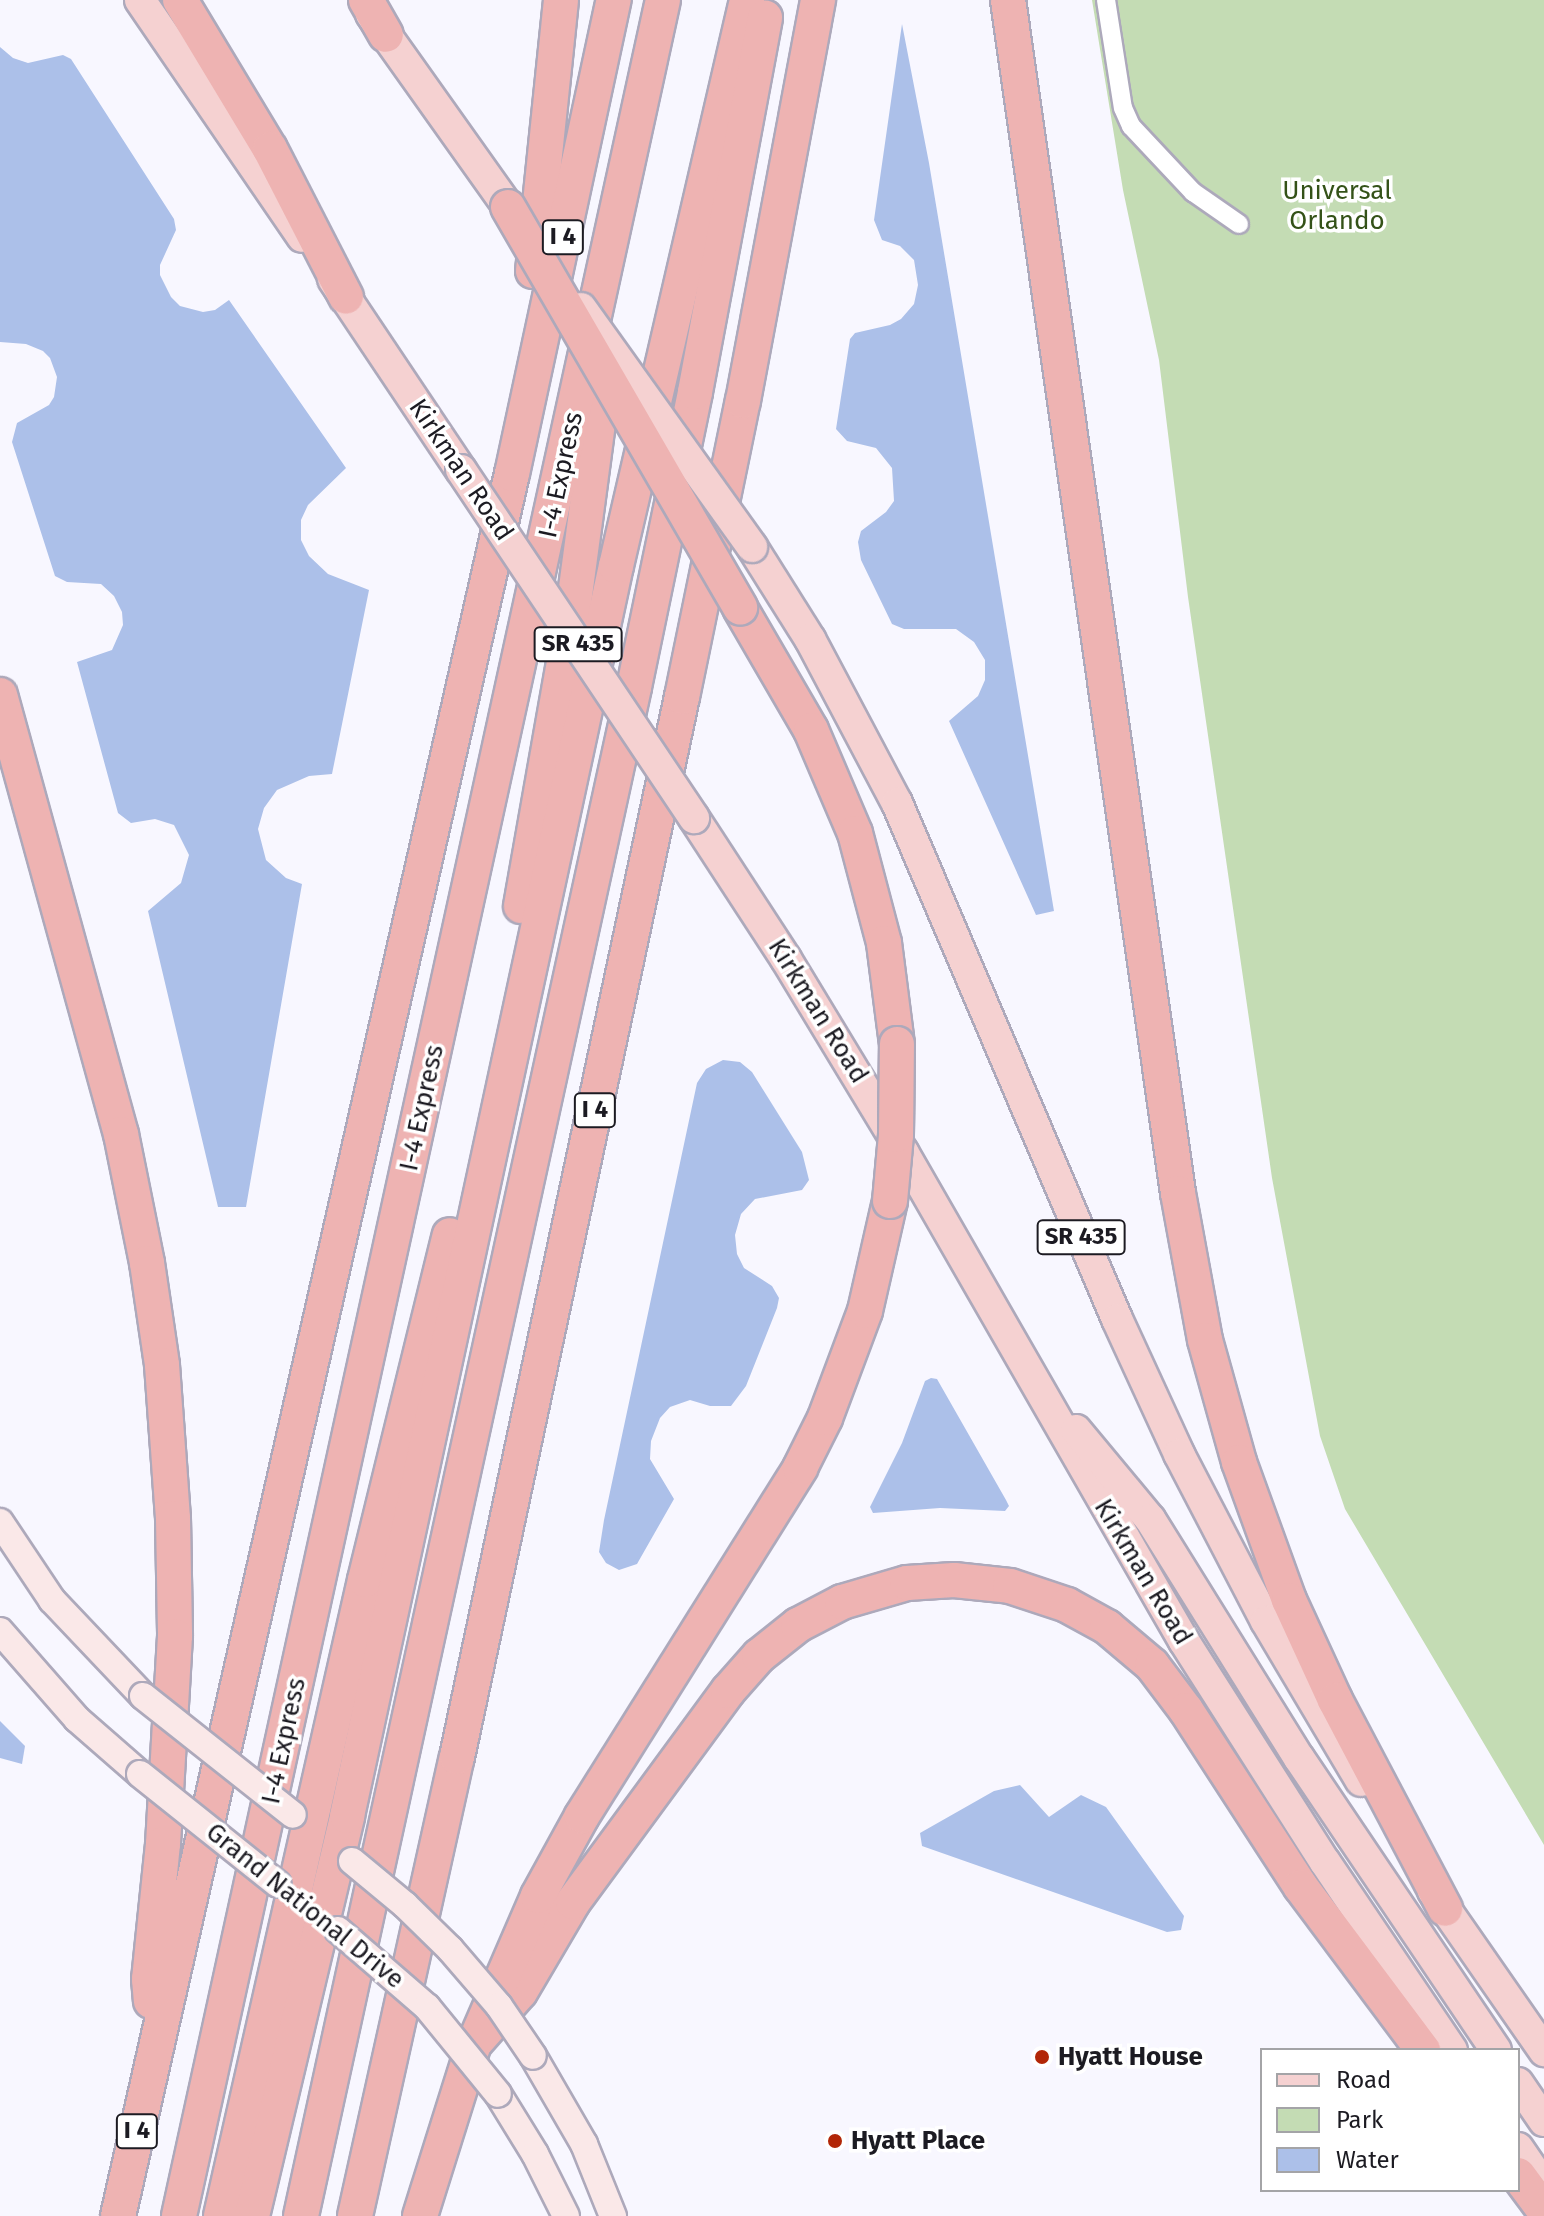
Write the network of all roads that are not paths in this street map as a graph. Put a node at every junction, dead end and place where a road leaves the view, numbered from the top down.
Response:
1 (140, 0) edge
2 (180, 0) edge
3 (363, 0) edge
4 (561, 0) edge
5 (614, 0) edge
6 (663, 0) edge
7 (747, 0) edge
8 (769, 0) edge
9 (818, 0) edge
10 (1008, 0) edge
11 (1106, 0) edge
12 (386, 35) joint
13 (638, 116) junction
14 (508, 207) junction
15 (1239, 224) dead end
16 (346, 297) junction
17 (512, 474) junction
18 (0, 695) edge
19 (1014, 1349) junction
20 (0, 1522) edge
21 (0, 1631) edge
22 (302, 1822) junction
23 (345, 1855) junction
24 (286, 1890) junction
25 (1445, 1909) junction
26 (330, 1924) junction
27 (474, 2044) junction
28 (155, 2047) junction
29 (1422, 2048) edge
30 (1451, 2048) edge
31 (1495, 2048) edge
32 (1544, 2051) edge
33 (1520, 2086) edge
34 (1544, 2121) edge
35 (1520, 2151) edge
36 (1520, 2178) edge
37 (1544, 2186) edge
38 (1544, 2210) edge
39 (118, 2216) edge
40 (179, 2216) edge
41 (221, 2216) edge
42 (252, 2216) edge
43 (301, 2216) edge
44 (355, 2216) edge
45 (420, 2216) edge
46 (566, 2216) edge
47 (613, 2216) edge

1 - 16 main road, Kirkman Road / SR 435
2 - 16 highway
3 - 12 highway
4 - 17 highway
5 - 17 highway, I 4
6 - 13 highway, I-4 Express
7 - 23 highway
8 - 43 highway
9 - 44 highway, I 4
10 - 25 highway
11 - 15 street
12 - 14 main road, SR 435
13 - 22 highway
13 - 40 highway, I-4 Express
14 - 25 main road, SR 435, bridge
14 - 27 highway, bridge
16 - 19 main road, Kirkman Road / SR 435, bridge
17 - 28 highway, I 4
18 - 28 highway
19 - 30 main road, Kirkman Road / SR 435
19 - 31 main road
20 - 22 street, bridge
21 - 24 street, Grand National Drive, bridge
22 - 23 street
22 - 24 highway
23 - 26 highway
23 - 47 street, bridge
24 - 26 street, Grand National Drive
24 - 41 highway
25 - 32 main road, SR 435
26 - 42 highway
26 - 46 street, Grand National Drive, bridge
27 - 29 highway
27 - 45 highway
28 - 39 highway, I 4
33 - 34 main road
35 - 37 main road
36 - 38 highway

